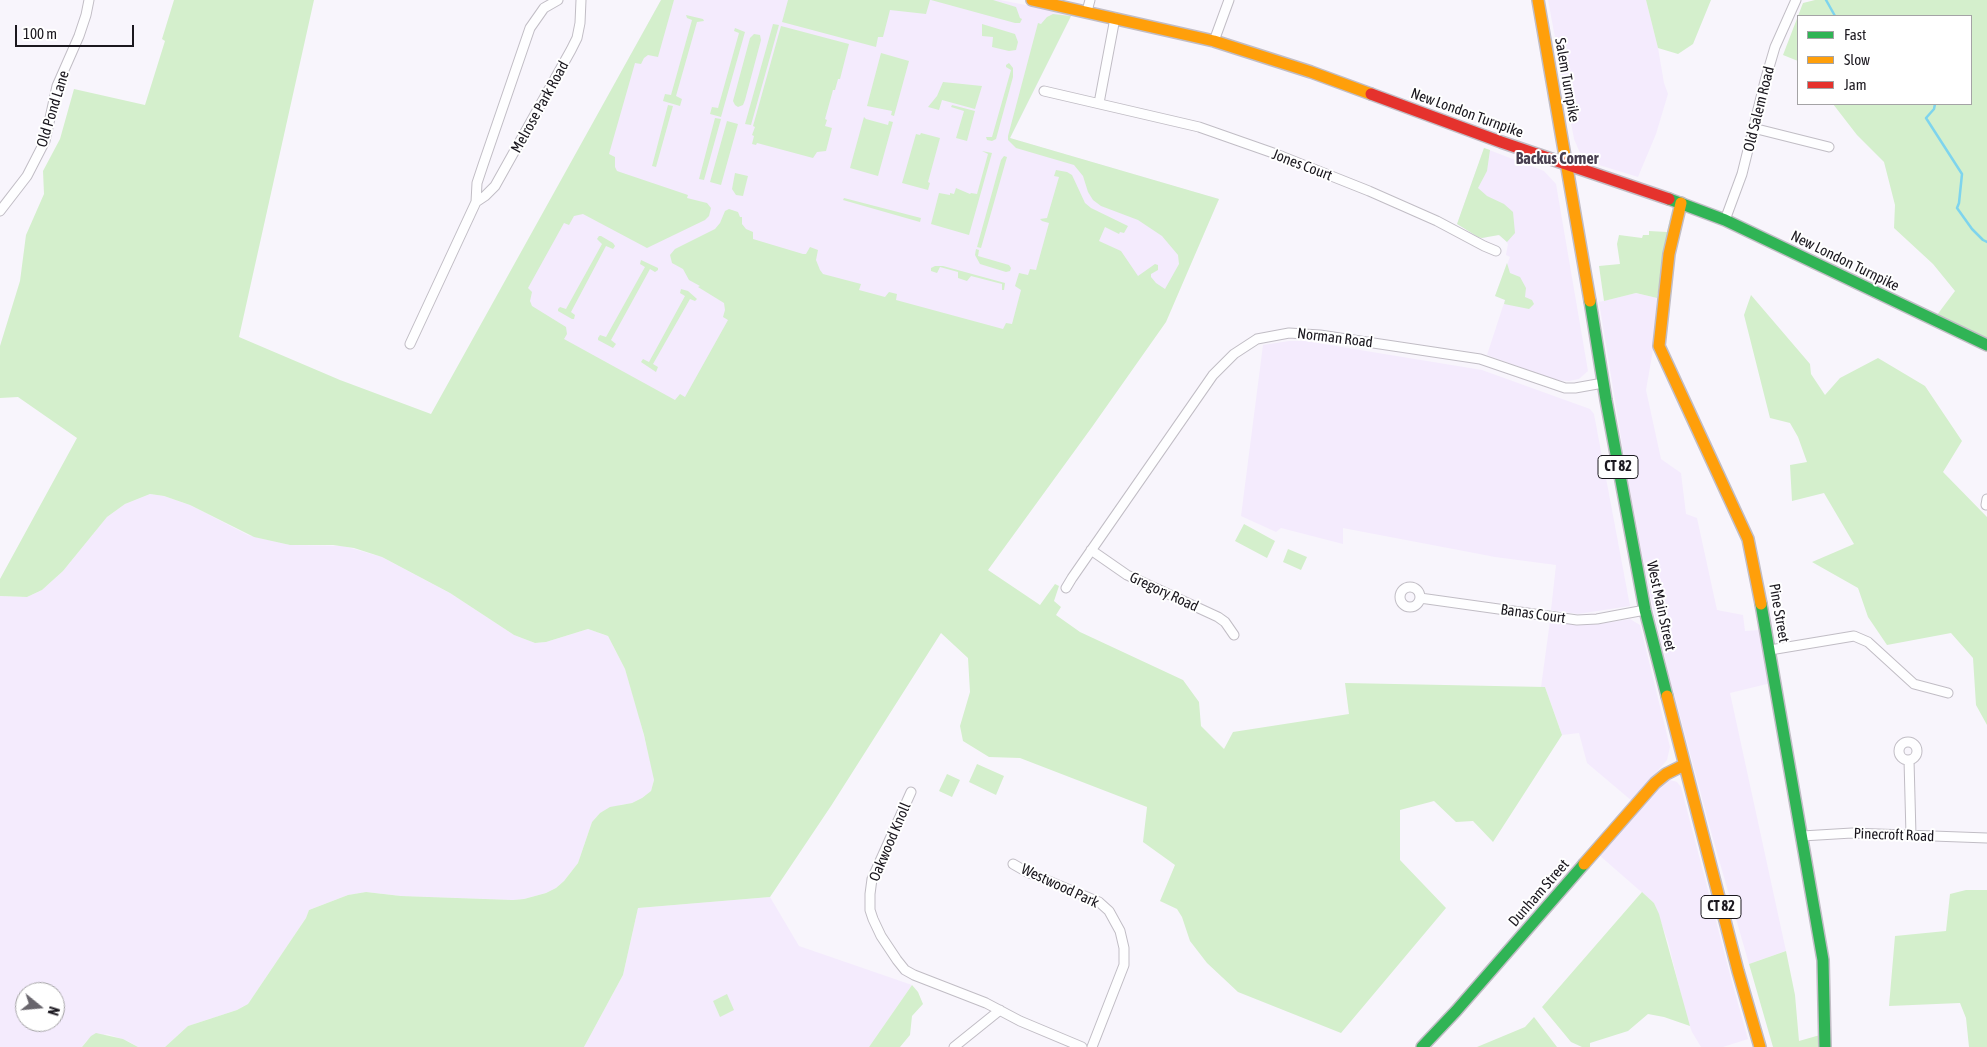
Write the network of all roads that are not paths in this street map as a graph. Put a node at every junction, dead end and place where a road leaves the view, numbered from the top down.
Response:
1 (89, 0) edge
2 (558, 0) edge
3 (581, 0) edge
4 (1032, 0) edge
5 (1228, 0) edge
6 (1538, 0) edge
7 (1796, 0) edge
8 (1088, 6) edge
9 (1115, 18) junction
10 (1214, 41) junction
11 (1044, 91) dead end
12 (1098, 103) junction
13 (1753, 128) junction
14 (1828, 147) dead end
15 (1568, 164) junction
16 (476, 202) junction
17 (1681, 203) junction
18 (0, 211) edge
19 (1725, 220) junction
20 (1496, 251) dead end
21 (410, 344) dead end
22 (1987, 345) edge
23 (1603, 383) junction
24 (1091, 550) junction
25 (1066, 588) dead end
26 (1420, 598) dead end
27 (1645, 610) junction
28 (1234, 635) dead end
29 (1770, 650) junction
30 (1948, 693) dead end
31 (1909, 760) dead end
32 (1684, 766) junction
33 (911, 792) dead end
34 (1802, 836) junction
35 (1911, 836) junction
36 (1987, 838) edge
37 (1013, 864) dead end
38 (1000, 1010) junction
39 (954, 1047) edge
40 (1082, 1047) edge
41 (1092, 1047) edge
42 (1422, 1047) edge
43 (1760, 1047) edge
44 (1825, 1047) edge

1 - 18 street, Old Pond Lane
2 - 16 street, Melrose Park Road
3 - 16 street, Melrose Park Road
4 - 8 main road, New London Turnpike
5 - 10 street
6 - 15 main road, Salem Turnpike / CT 82
7 - 13 street, Old Salem Road
8 - 9 main road, New London Turnpike
9 - 10 main road, New London Turnpike
9 - 12 street
10 - 15 main road, New London Turnpike
11 - 12 street, Jones Court
12 - 20 street, Jones Court
13 - 14 street
13 - 19 street, Old Salem Road
15 - 17 main road, New London Turnpike
15 - 23 main road, West Main Street / CT 82
16 - 21 street, Melrose Park Road
17 - 19 main road, New London Turnpike
17 - 29 main road, Pine Street
19 - 22 main road, New London Turnpike
23 - 24 street, Norman Road
23 - 27 main road, West Main Street / CT 82
24 - 25 street, Norman Road
24 - 28 street, Gregory Road
26 - 27 street, Banas Court
27 - 32 main road, West Main Street / CT 82
29 - 30 street
29 - 34 main road, Pine Street
31 - 35 street
32 - 42 main road, Dunham Street
32 - 43 main road, West Main Street / CT 82
33 - 38 street, Oakwood Knoll
34 - 35 street, Pinecroft Road
34 - 44 main road, Pine Street
35 - 36 street, Pinecroft Road
37 - 41 street, Westwood Park
38 - 39 street
38 - 40 street

